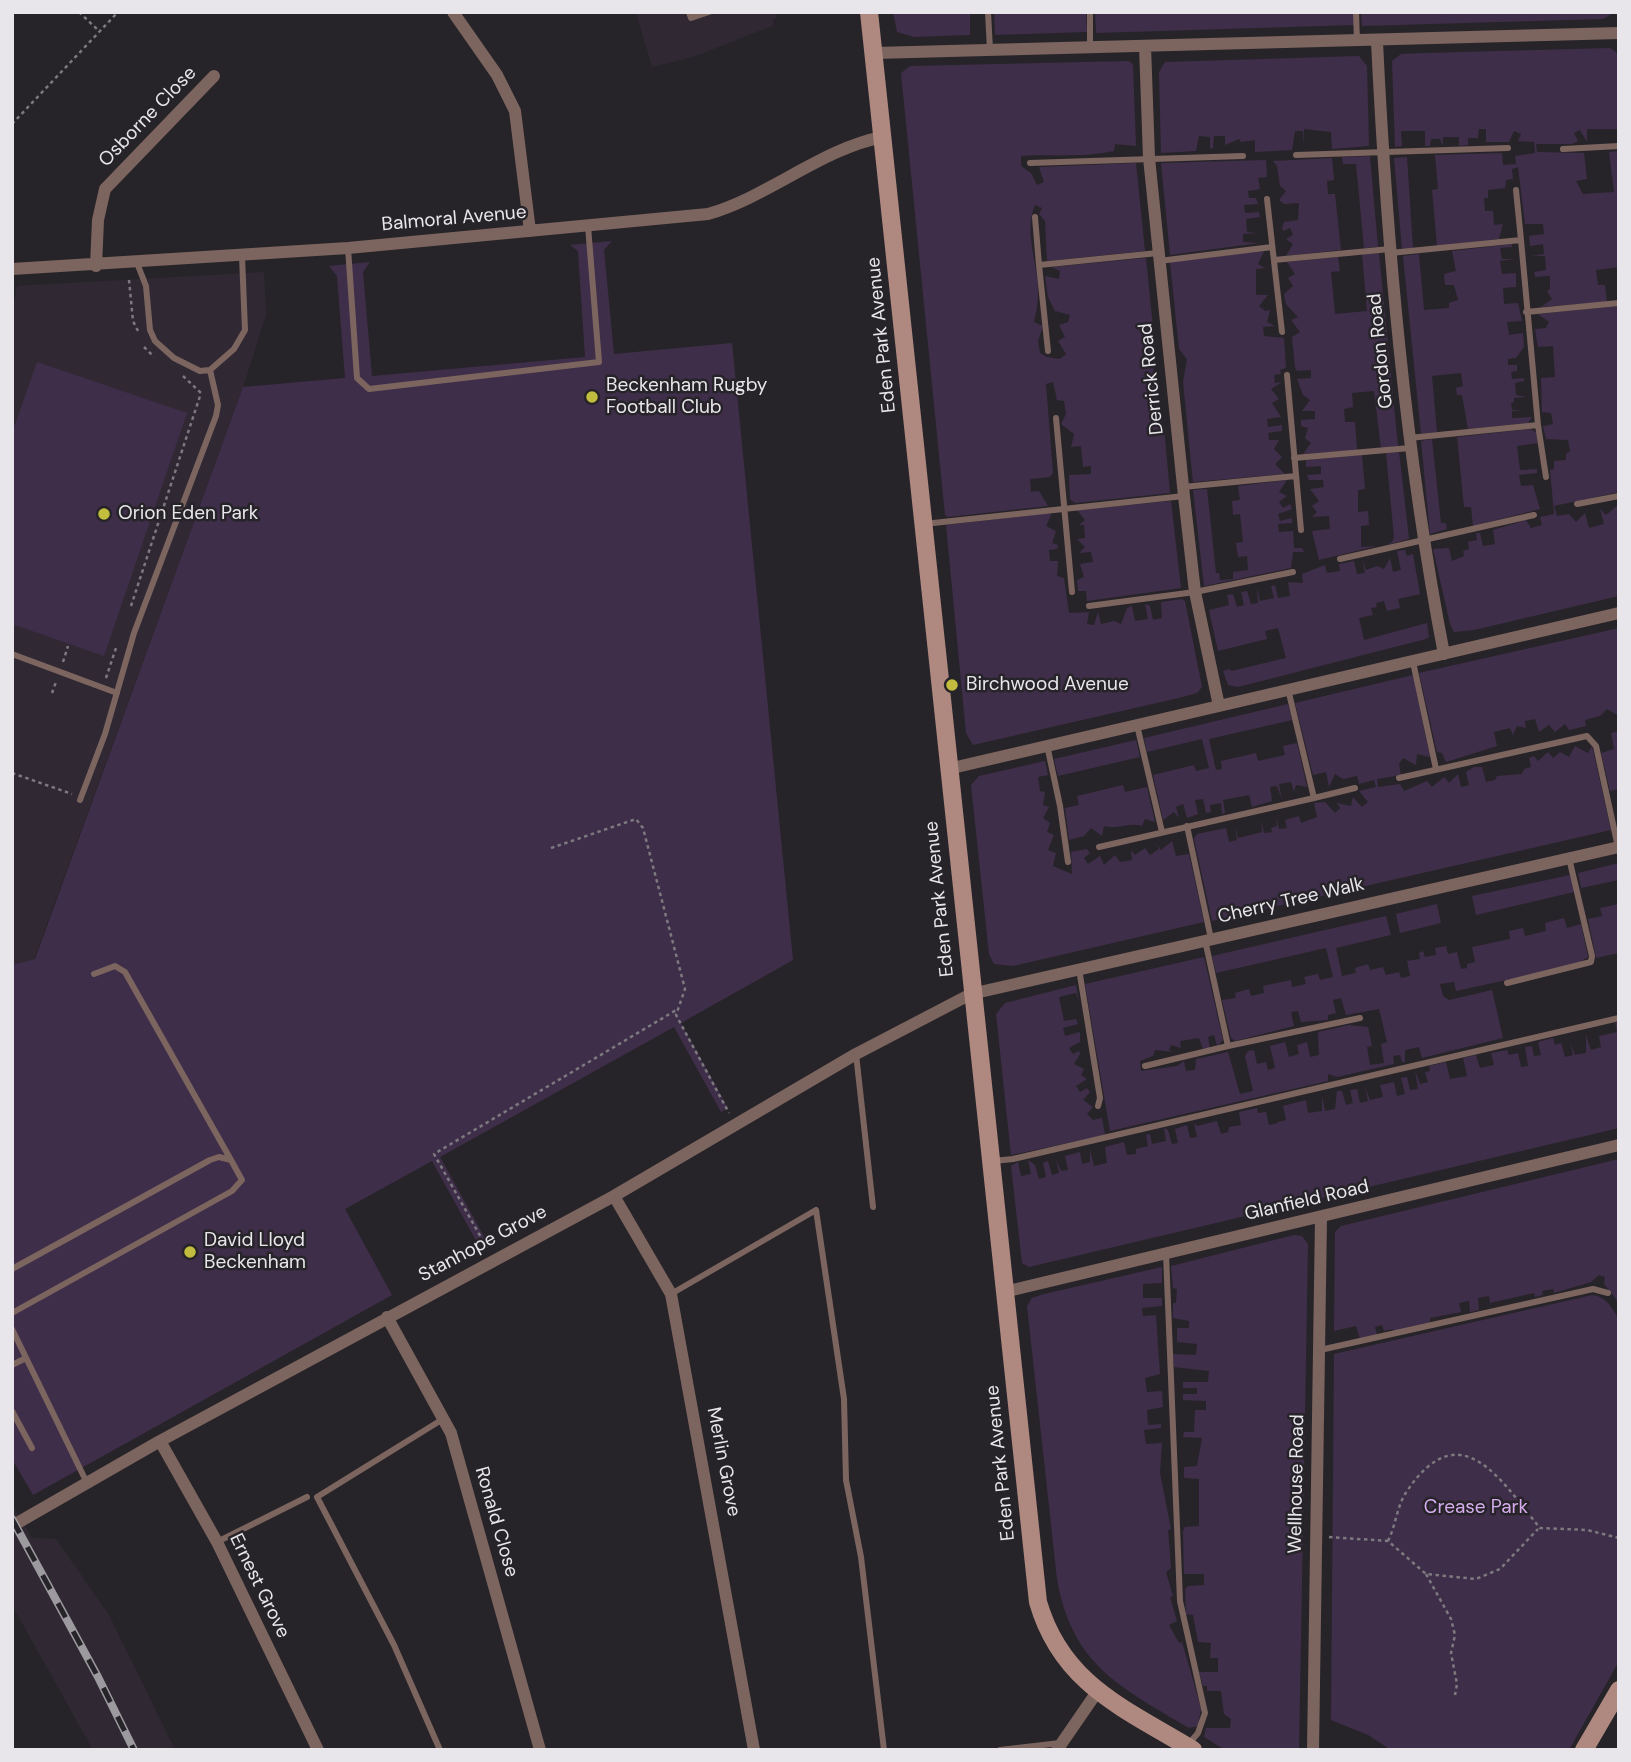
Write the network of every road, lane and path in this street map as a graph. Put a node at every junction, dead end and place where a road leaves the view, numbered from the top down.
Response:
1 (79, 12) edge
2 (118, 12) edge
3 (453, 12) edge
4 (689, 12) edge
5 (709, 12) edge
6 (869, 12) edge
7 (988, 12) edge
8 (1090, 12) edge
9 (1356, 12) edge
10 (99, 31) junction
11 (1619, 33) edge
12 (1357, 42) junction
13 (1377, 42) junction
14 (1145, 46) junction
15 (1090, 47) junction
16 (990, 50) junction
17 (875, 53) junction
18 (214, 76) dead end
19 (12, 124) edge
20 (883, 137) junction
21 (1619, 146) edge
22 (1508, 148) dead end
23 (1563, 149) dead end
24 (1382, 153) junction
25 (1296, 155) dead end
26 (1243, 156) dead end
27 (1149, 159) junction
28 (1030, 163) dead end
29 (1516, 190) dead end
30 (1267, 199) dead end
31 (1035, 217) dead end
32 (588, 226) junction
33 (530, 231) junction
34 (1521, 240) junction
35 (1272, 247) junction
36 (348, 248) junction
37 (1390, 251) junction
38 (242, 256) junction
39 (1158, 257) junction
40 (1274, 260) junction
41 (137, 263) junction
42 (96, 265) junction
43 (1039, 265) junction
44 (12, 269) edge
45 (129, 280) dead end
46 (1619, 303) edge
47 (1526, 312) junction
48 (1282, 332) dead end
49 (1048, 351) dead end
50 (162, 363) dead end
51 (210, 370) junction
52 (179, 374) dead end
53 (1287, 375) dead end
54 (215, 389) junction
55 (201, 393) junction
56 (1056, 418) dead end
57 (1538, 425) junction
58 (1409, 443) junction
59 (1294, 458) junction
60 (1296, 476) junction
61 (1546, 477) dead end
62 (1183, 492) junction
63 (1619, 496) edge
64 (1577, 504) dead end
65 (1064, 507) junction
66 (1534, 515) dead end
67 (922, 524) junction
68 (1301, 530) dead end
69 (1423, 543) junction
70 (1340, 559) dead end
71 (1293, 572) dead end
72 (1072, 592) dead end
73 (1195, 592) junction
74 (1089, 606) dead end
75 (128, 612) dead end
76 (1619, 613) edge
77 (120, 637) dead end
78 (1444, 653) junction
79 (12, 654) edge
80 (1413, 662) junction
81 (103, 687) junction
82 (1288, 689) junction
83 (117, 693) junction
84 (1219, 706) junction
85 (1137, 724) junction
86 (1047, 745) junction
87 (948, 769) junction
88 (1436, 769) junction
89 (12, 774) edge
90 (1398, 778) dead end
91 (76, 785) dead end
92 (1355, 788) dead end
93 (1314, 798) junction
94 (80, 800) dead end
95 (1187, 827) junction
96 (1161, 832) junction
97 (1099, 847) dead end
98 (1619, 847) edge
99 (551, 848) dead end
100 (1569, 858) junction
101 (1068, 862) dead end
102 (1208, 939) junction
103 (1079, 969) junction
104 (94, 974) dead end
105 (1507, 983) dead end
106 (971, 994) junction
107 (678, 1009) junction
108 (1360, 1018) dead end
109 (1619, 1018) edge
110 (1228, 1046) junction
111 (856, 1054) junction
112 (1145, 1066) dead end
113 (1098, 1106) dead end
114 (735, 1125) junction
115 (1619, 1146) edge
116 (231, 1160) junction
117 (989, 1161) junction
118 (614, 1196) junction
119 (873, 1207) dead end
120 (1321, 1218) junction
121 (1166, 1252) junction
122 (494, 1260) junction
123 (12, 1269) edge
124 (1004, 1292) junction
125 (1608, 1293) dead end
126 (671, 1294) junction
127 (12, 1313) edge
128 (387, 1317) junction
129 (12, 1329) edge
130 (1318, 1351) junction
131 (26, 1358) junction
132 (12, 1365) edge
133 (12, 1411) edge
134 (444, 1419) junction
135 (160, 1441) junction
136 (32, 1448) dead end
137 (87, 1483) junction
138 (307, 1497) dead end
139 (12, 1526) edge
140 (1539, 1528) junction
141 (1316, 1536) junction
142 (1619, 1538) edge
143 (1388, 1541) junction
144 (217, 1542) junction
145 (1426, 1574) junction
146 (1619, 1690) edge
147 (1097, 1692) junction
148 (1455, 1695) dead end
149 (1060, 1746) edge
150 (1190, 1748) edge
151 (318, 1750) edge
152 (440, 1750) edge
153 (540, 1750) edge
154 (754, 1750) edge
155 (884, 1750) edge
156 (1000, 1750) edge
157 (1313, 1750) edge
158 (1584, 1750) edge

1 - 10 path
2 - 10 path
3 - 33 street
4 - 5 lane
6 - 17 street, Eden Park Avenue
7 - 16 lane
8 - 15 lane
9 - 12 lane
10 - 19 path
11 - 13 street
12 - 13 street
12 - 14 street
13 - 24 street, Gordon Road
14 - 15 street
14 - 27 street, Derrick Road
15 - 16 street
16 - 17 street
17 - 20 street, Eden Park Avenue
18 - 42 street, Osborne Close
20 - 32 street, Balmoral Avenue
20 - 67 street, Eden Park Avenue
21 - 23 lane
22 - 24 lane
24 - 25 lane
24 - 37 street, Gordon Road
26 - 27 lane
27 - 28 lane
27 - 39 street, Derrick Road
29 - 34 lane
30 - 35 lane
31 - 43 lane
32 - 33 street, Balmoral Avenue
32 - 36 lane
33 - 36 street, Balmoral Avenue
34 - 37 lane
34 - 47 lane
35 - 39 lane
35 - 40 lane
36 - 38 street, Balmoral Avenue
37 - 40 lane
37 - 58 street, Gordon Road
38 - 41 street, Balmoral Avenue
38 - 51 lane
39 - 43 lane
39 - 62 street, Derrick Road
40 - 48 lane
41 - 42 street, Balmoral Avenue
41 - 51 lane
42 - 44 street, Balmoral Avenue
43 - 49 lane
45 - 50 path
46 - 47 lane
47 - 57 lane
51 - 54 lane
52 - 55 path
53 - 59 lane
54 - 55 path
54 - 83 lane
55 - 75 path
56 - 65 lane
57 - 58 lane
57 - 61 lane
58 - 59 lane
58 - 69 street, Gordon Road
59 - 60 lane
60 - 62 lane
60 - 68 lane
62 - 65 lane
62 - 73 street, Derrick Road
63 - 64 lane
65 - 67 lane
65 - 72 lane
66 - 69 lane
67 - 87 street, Eden Park Avenue
69 - 70 lane
69 - 78 street, Gordon Road
71 - 73 lane
73 - 74 lane
73 - 84 street, Derrick Road
76 - 78 street
77 - 81 path
78 - 80 street
79 - 81 lane
80 - 82 street
80 - 88 lane
81 - 83 lane
82 - 84 street
82 - 93 lane
83 - 94 lane
84 - 85 street
85 - 86 street
85 - 96 lane
86 - 87 street
86 - 101 lane
87 - 106 street, Eden Park Avenue
88 - 90 lane
88 - 98 lane
89 - 91 path
92 - 93 lane
93 - 95 lane
95 - 96 lane
95 - 102 lane
96 - 97 lane
98 - 100 street, Cherry Tree Walk
99 - 107 path
100 - 102 street, Cherry Tree Walk
100 - 105 lane
102 - 103 street, Cherry Tree Walk
102 - 110 lane
103 - 106 street, Cherry Tree Walk
103 - 113 lane
104 - 116 lane
106 - 111 street, Stanhope Grove
106 - 117 street, Eden Park Avenue
107 - 114 path
107 - 122 path
108 - 110 lane
109 - 117 lane
110 - 112 lane
111 - 114 street, Stanhope Grove
111 - 119 lane
114 - 118 street, Stanhope Grove
115 - 120 street, Glanfield Road
116 - 123 lane
116 - 127 lane
117 - 124 street, Eden Park Avenue
118 - 122 street, Stanhope Grove
118 - 126 street, Merlin Grove
120 - 121 street, Glanfield Road
120 - 130 street, Wellhouse Road
121 - 124 street, Glanfield Road
121 - 150 lane
122 - 128 street, Stanhope Grove
124 - 147 street, Eden Park Avenue
125 - 130 lane
126 - 154 street, Merlin Grove
126 - 155 lane
128 - 134 street, Ronald Close
128 - 135 street, Stanhope Grove
129 - 131 lane
130 - 141 street, Wellhouse Road
131 - 132 lane
131 - 137 lane
133 - 136 lane
134 - 152 lane
134 - 153 street, Ronald Close
135 - 137 street, Stanhope Grove
135 - 144 street, Ernest Grove
137 - 139 street, Stanhope Grove
138 - 144 lane
140 - 142 path
140 - 143 path
140 - 145 path
141 - 143 path
141 - 157 street, Wellhouse Road
143 - 145 path
144 - 151 street, Ernest Grove
145 - 148 path
146 - 158 street
147 - 149 street
147 - 150 street, Eden Park Avenue
149 - 156 lane

